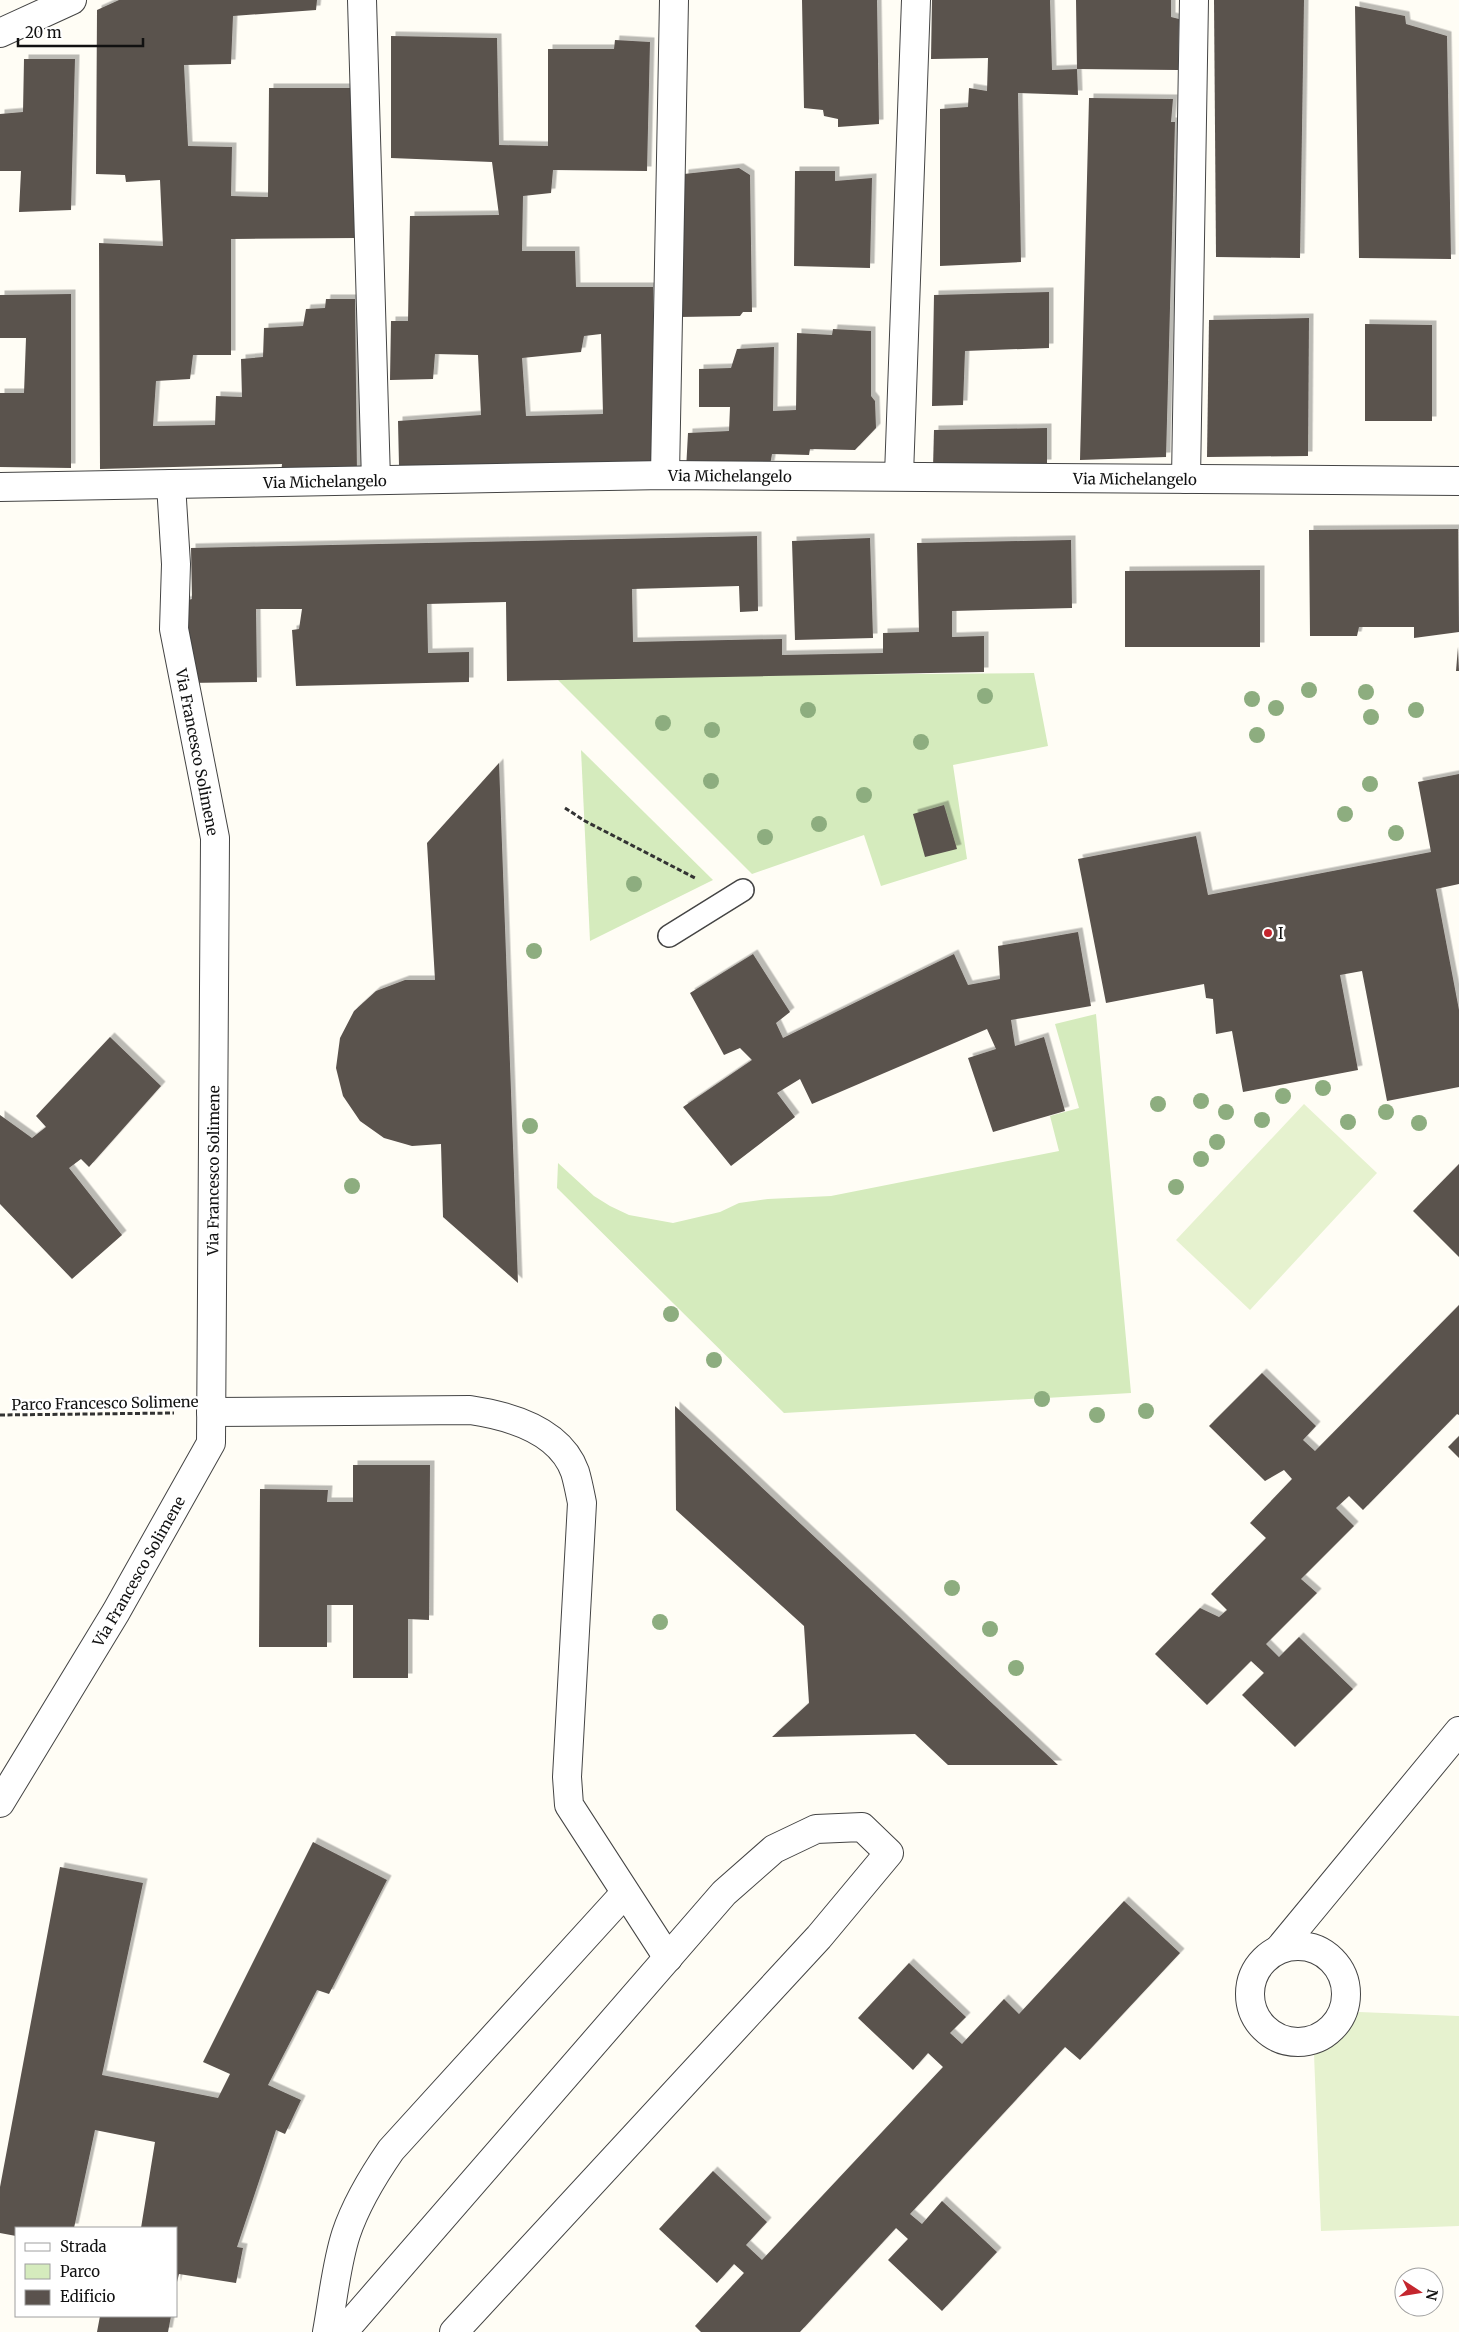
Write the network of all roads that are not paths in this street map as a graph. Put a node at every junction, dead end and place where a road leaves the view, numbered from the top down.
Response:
1 (72, 0) edge
2 (362, 0) edge
3 (674, 0) edge
4 (916, 0) edge
5 (1194, 0) edge
6 (0, 33) edge
7 (665, 475) junction
8 (899, 475) junction
9 (1186, 479) junction
10 (376, 480) junction
11 (1459, 481) edge
12 (171, 484) junction
13 (0, 486) edge
14 (737, 894) road end
15 (669, 936) dead end
16 (211, 1412) junction
17 (1459, 1731) edge
18 (0, 1803) edge
19 (625, 1893) junction
20 (1279, 1949) dead end
21 (668, 1958) junction
22 (327, 2332) edge
23 (343, 2332) edge
24 (454, 2332) edge

1 - 6 street
2 - 10 street
3 - 7 street
4 - 8 street
5 - 9 street
7 - 8 street, Via Michelangelo
7 - 10 street, Via Michelangelo
8 - 9 street, Via Michelangelo
9 - 11 street, Via Michelangelo
10 - 12 street, Via Michelangelo
12 - 13 street, Via Michelangelo
12 - 16 street, Via Francesco Solimene
14 - 15 lane
16 - 18 street, Via Francesco Solimene
16 - 19 street
17 - 20 street
19 - 21 street
19 - 22 street
21 - 23 street
21 - 24 street

